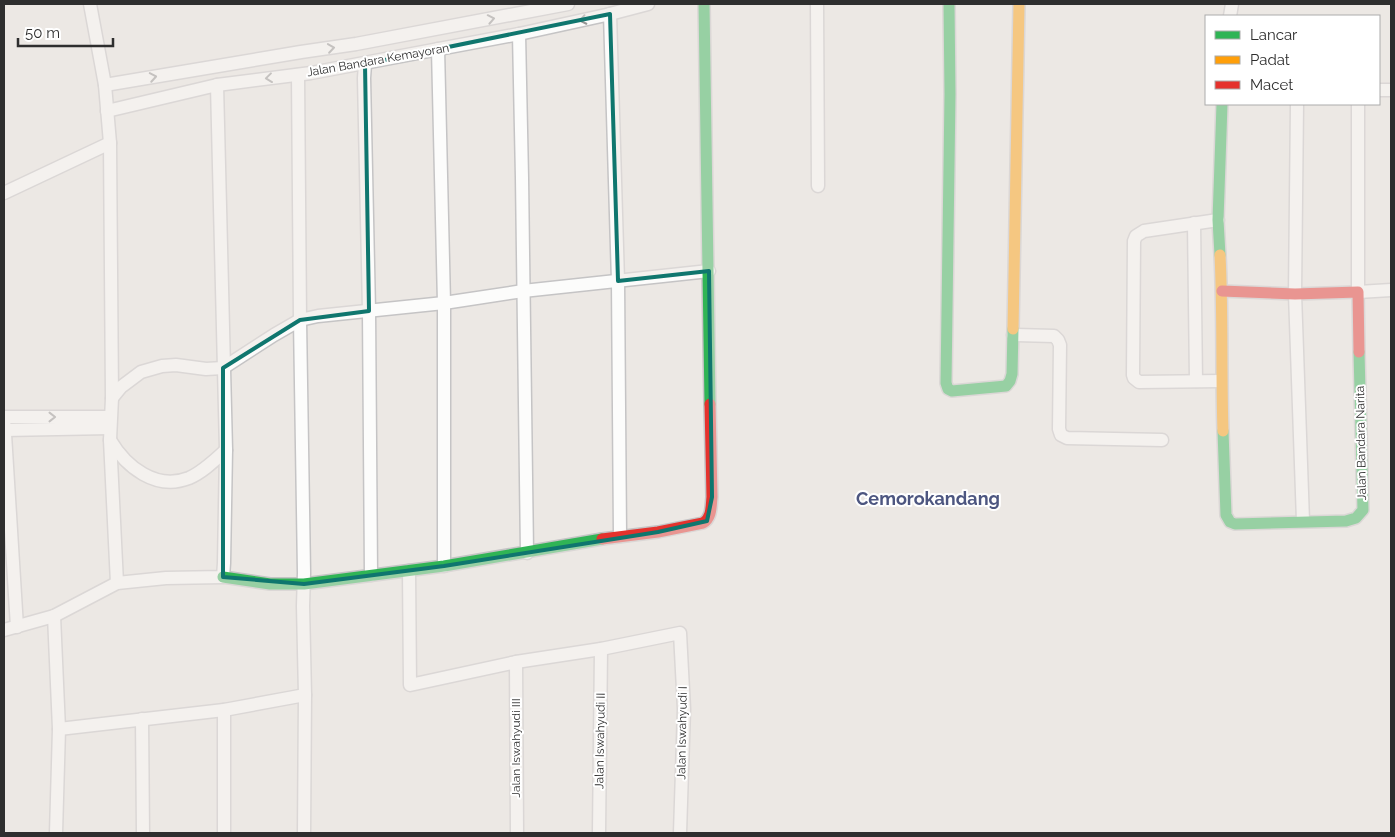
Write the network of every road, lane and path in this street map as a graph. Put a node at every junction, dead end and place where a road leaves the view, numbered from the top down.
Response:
1 (90, 4) edge
2 (568, 4) edge
3 (648, 4) edge
4 (704, 4) edge
5 (817, 4) edge
6 (949, 4) edge
7 (1020, 4) edge
8 (610, 14) junction
9 (519, 34) junction
10 (438, 49) junction
11 (365, 64) junction
12 (298, 74) junction
13 (105, 85) junction
14 (217, 85) junction
15 (1222, 105) edge
16 (1296, 105) edge
17 (1358, 105) edge
18 (108, 111) junction
19 (110, 143) junction
20 (818, 186) dead end
21 (4, 193) edge
22 (1218, 220) junction
23 (1194, 223) junction
24 (709, 271) junction
25 (618, 281) junction
26 (1391, 290) edge
27 (523, 291) junction
28 (1222, 292) junction
29 (1358, 292) junction
30 (1295, 294) junction
31 (444, 302) junction
32 (369, 311) junction
33 (300, 320) junction
34 (1014, 335) junction
35 (223, 368) junction
36 (1196, 381) junction
37 (1220, 381) junction
38 (112, 398) junction
39 (4, 424) edge
40 (110, 428) junction
41 (1162, 440) dead end
42 (226, 450) junction
43 (1303, 521) junction
44 (620, 536) junction
45 (527, 553) junction
46 (444, 566) junction
47 (409, 571) junction
48 (371, 575) junction
49 (223, 577) junction
50 (117, 584) junction
51 (304, 584) junction
52 (54, 616) junction
53 (17, 627) junction
54 (4, 630) edge
55 (601, 649) junction
56 (516, 662) junction
57 (305, 695) junction
58 (224, 710) junction
59 (142, 719) junction
60 (59, 729) junction
61 (56, 833) edge
62 (143, 833) edge
63 (224, 833) edge
64 (304, 833) edge
65 (517, 833) edge
66 (600, 833) edge
67 (680, 833) edge

1 - 13 street
13 -> 2 street, Jalan Bandara Kemayoran
3 - 8 street, Jalan Bandara Kemayoran
4 - 24 street
5 - 20 street
6 - 34 street
7 - 34 street
8 -> 9 street, Jalan Bandara Kemayoran
8 - 25 street
9 - 10 street, Jalan Bandara Kemayoran
9 - 27 street
10 - 11 street, Jalan Bandara Kemayoran
10 - 31 street
11 - 12 street, Jalan Bandara Kemayoran
11 - 32 street
12 -> 14 street, Jalan Bandara Kemayoran
12 - 33 street
13 - 18 street
14 - 18 street, Jalan Bandara Kemayoran
14 - 35 street
15 - 22 street, Jalan Bandara Narita
16 - 30 street
17 - 29 street
18 - 19 street
19 - 21 street
19 - 38 street
22 - 23 street
22 - 28 street, Jalan Bandara Narita
23 - 36 street
23 - 36 street
24 - 25 street
24 - 44 street
25 - 27 street
25 - 44 street
26 - 29 street
27 - 31 street
27 - 45 street
28 - 30 street
28 - 37 street, Jalan Bandara Narita
29 - 30 street
29 - 43 street, Jalan Bandara Narita
30 - 43 street
31 - 32 street
31 - 46 street
32 - 33 street
32 - 48 street
33 - 35 street
33 - 51 street
34 - 41 street
35 - 38 street
35 - 42 street
36 - 37 street
37 - 43 street, Jalan Bandara Narita
38 - 40 street
39 - 40 street
39 - 53 street
40 - 42 street
40 - 50 street
42 - 49 street
44 - 45 street
45 - 46 street
46 - 47 street
47 - 48 street
47 - 56 street
48 - 51 street
49 - 50 street
49 - 51 street
50 - 52 street
51 - 57 street
52 - 53 street
52 - 60 street
53 - 54 street
55 - 56 street
55 - 66 street, Jalan Iswahyudi II
55 - 67 street, Jalan Iswahyudi I
56 - 65 street, Jalan Iswahyudi III
57 - 58 street
57 - 64 street
58 - 59 street
58 - 63 street
59 - 60 street
59 - 62 street
60 - 61 street

